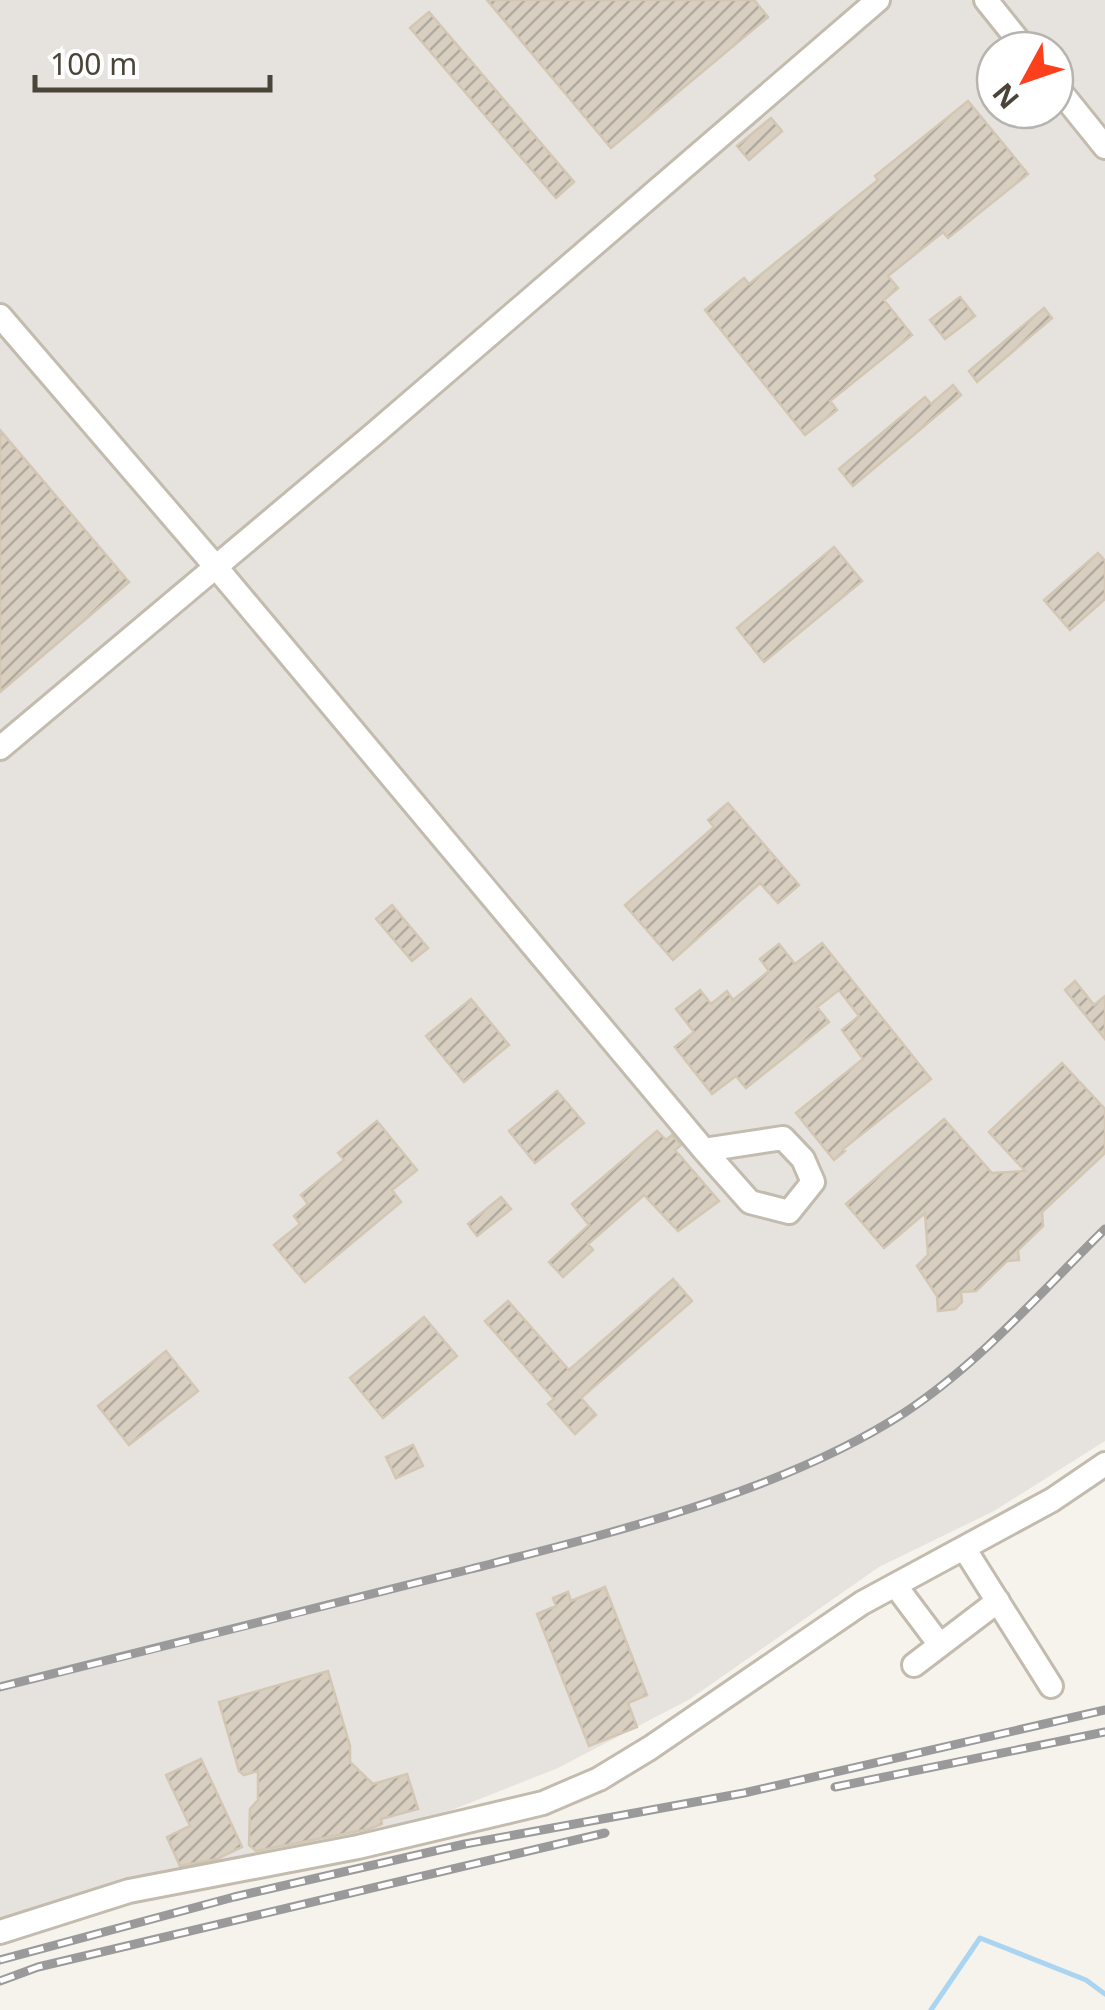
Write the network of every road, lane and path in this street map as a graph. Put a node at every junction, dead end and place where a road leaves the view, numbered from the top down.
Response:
1 (878, 0) edge
2 (986, 0) edge
3 (1010, 30) edge
4 (1075, 110) edge
5 (1105, 147) edge
6 (0, 316) edge
7 (216, 567) junction
8 (0, 748) edge
9 (704, 1150) dead end
10 (1105, 1464) edge
11 (964, 1548) junction
12 (895, 1585) junction
13 (998, 1602) junction
14 (940, 1646) junction
15 (914, 1666) dead end
16 (1050, 1686) dead end
17 (0, 1932) edge

1 - 7 street
2 - 3 street
4 - 5 street
6 - 7 street
7 - 8 street
7 - 9 street
10 - 11 street
11 - 12 street
11 - 13 street
12 - 14 street
12 - 17 street
13 - 14 street
13 - 16 street
14 - 15 street

